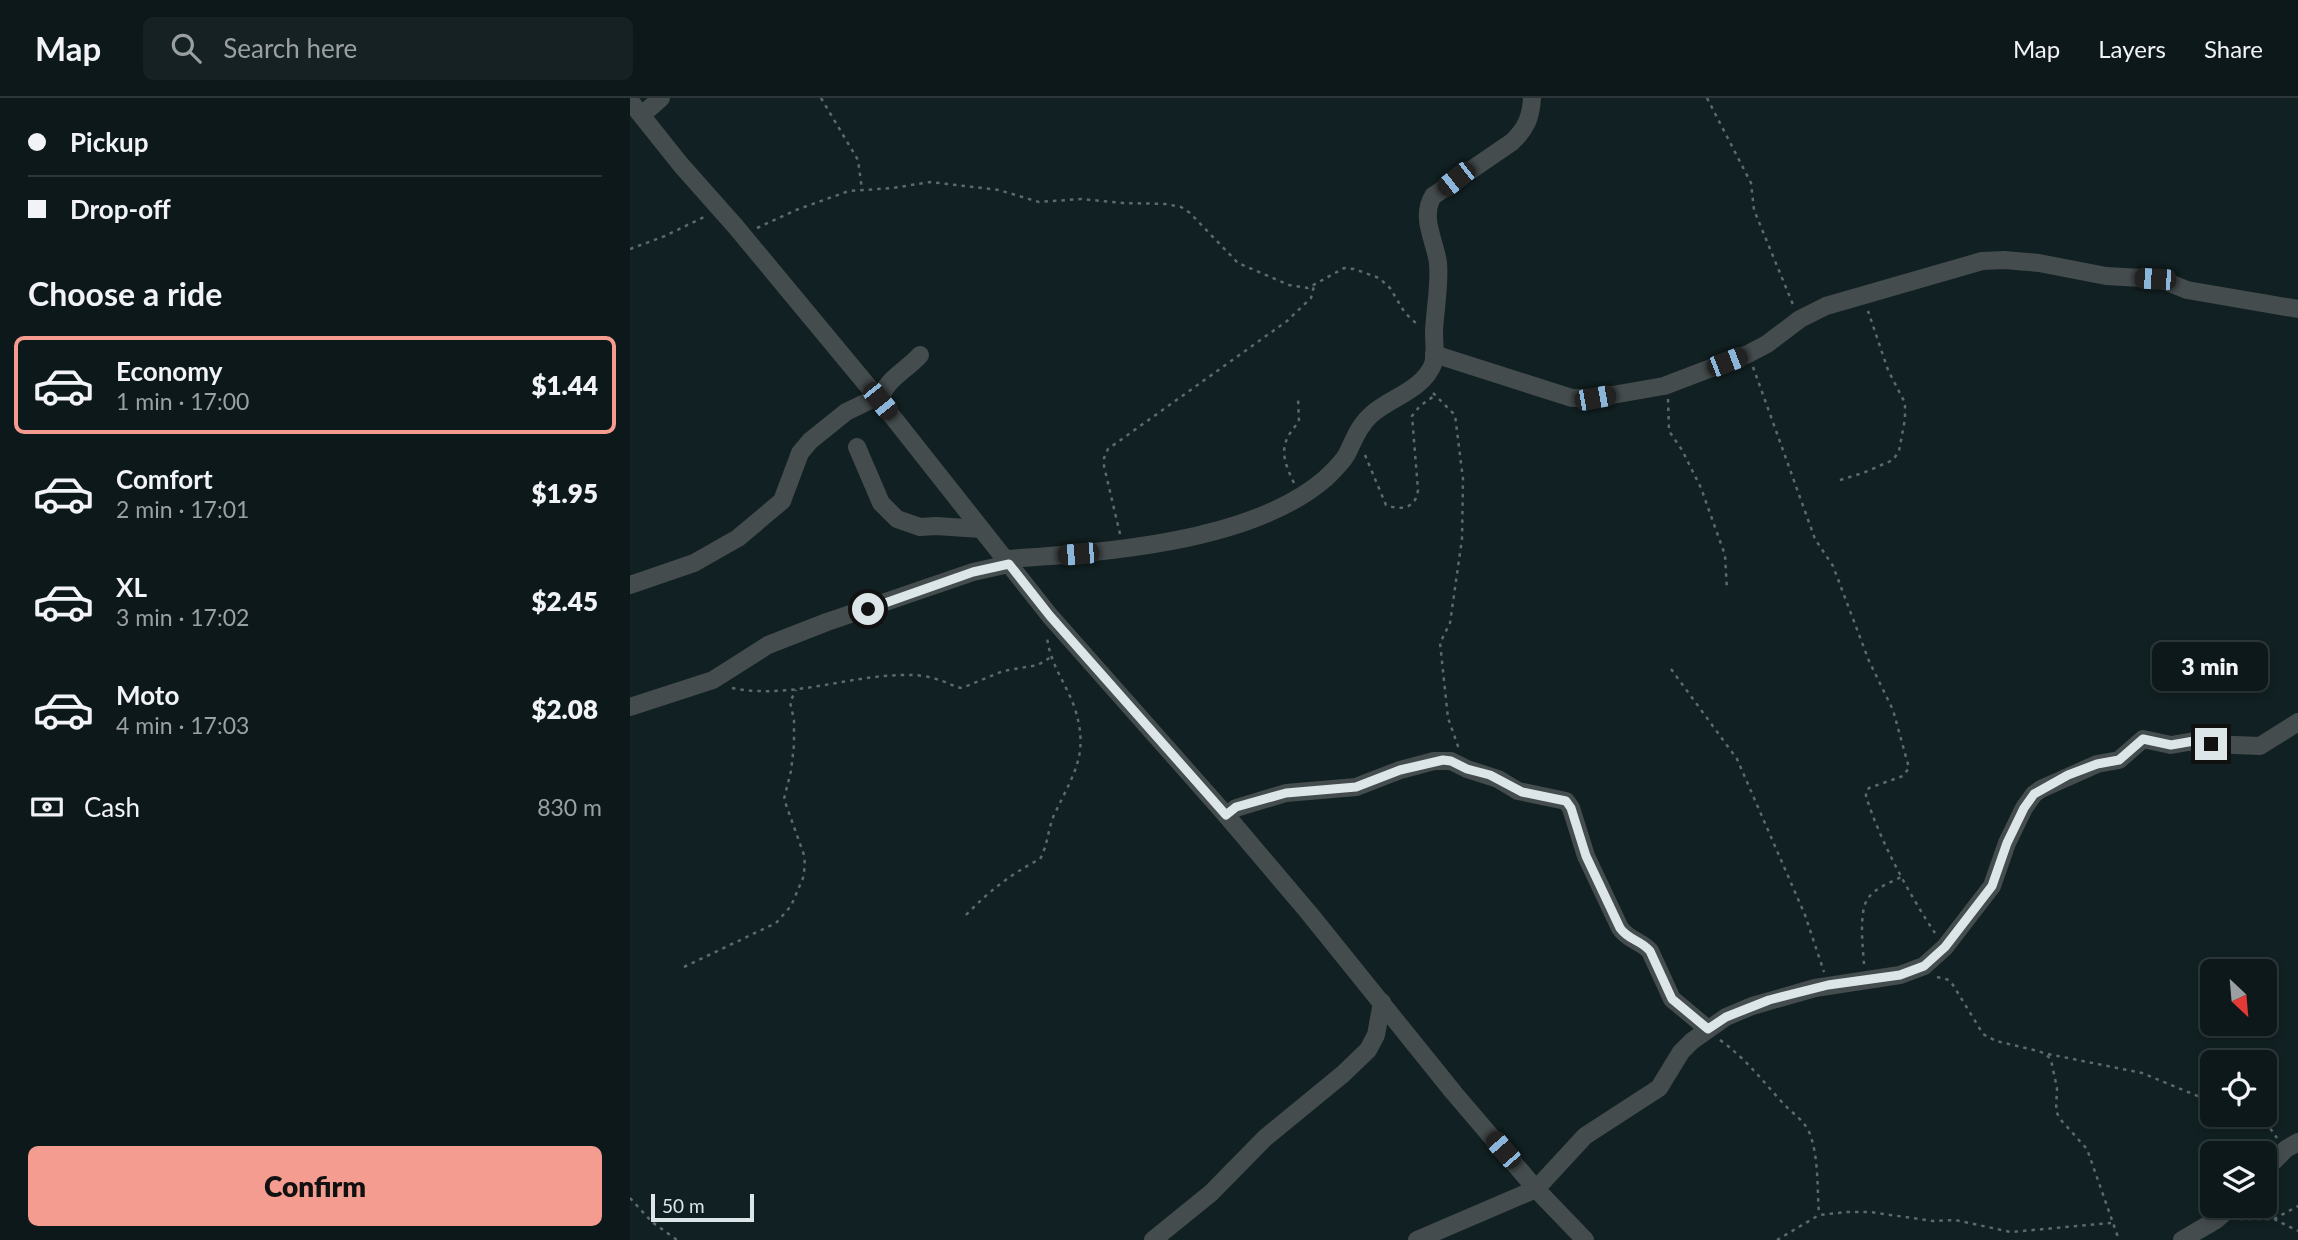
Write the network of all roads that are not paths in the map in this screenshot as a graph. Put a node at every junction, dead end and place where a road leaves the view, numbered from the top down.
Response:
1 (661, 98) edge
2 (1532, 98) edge
3 (635, 111) edge
4 (2298, 309) edge
5 (1434, 354) junction
6 (920, 355) dead end
7 (878, 399) junction
8 (857, 446) dead end
9 (981, 529) junction
10 (1007, 561) junction
11 (630, 585) edge
12 (630, 707) edge
13 (2298, 722) edge
14 (1226, 815) junction
15 (1381, 1002) junction
16 (1708, 1029) junction
17 (2292, 1145) edge
18 (2277, 1159) edge
19 (1536, 1189) junction
20 (2218, 1218) edge
21 (1153, 1240) edge
22 (1417, 1240) edge
23 (1585, 1240) edge
24 (2182, 1240) edge

1 - 3 street
2 - 5 street
3 - 7 street
4 - 5 street
5 - 10 street
6 - 7 street
7 - 9 street
7 - 11 street
8 - 9 street
9 - 10 street
10 - 12 street
10 - 14 street
13 - 16 street
14 - 15 street
14 - 16 street
15 - 19 street
15 - 21 street
16 - 19 street
17 - 18 street
19 - 22 street
19 - 23 street
20 - 24 street

